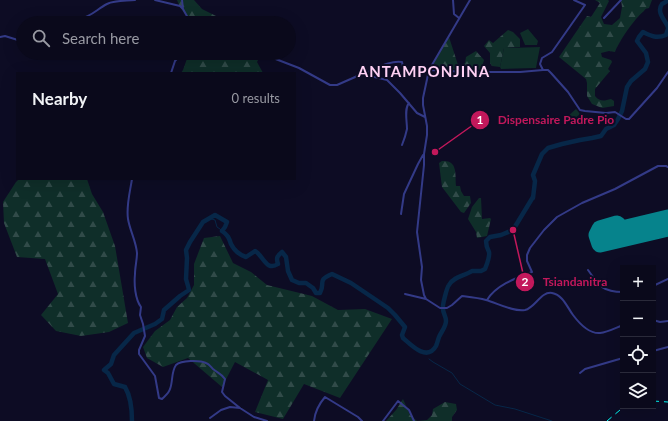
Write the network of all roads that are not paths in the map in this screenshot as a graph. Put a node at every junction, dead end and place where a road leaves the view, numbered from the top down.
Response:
1 (135, 0) edge
2 (155, 0) edge
3 (182, 0) edge
4 (453, 0) edge
5 (470, 0) edge
6 (574, 0) edge
7 (621, 0) edge
8 (183, 9) junction
9 (87, 16) edge
10 (187, 16) edge
11 (459, 18) junction
12 (604, 18) dead end
13 (0, 37) edge
14 (16, 40) edge
15 (176, 60) edge
16 (278, 60) edge
17 (428, 70) junction
18 (543, 70) junction
19 (170, 72) edge
20 (668, 72) edge
21 (362, 74) junction
22 (409, 103) junction
23 (425, 116) junction
24 (402, 145) dead end
25 (424, 154) junction
26 (418, 164) junction
27 (424, 165) junction
28 (668, 167) edge
29 (132, 180) edge
30 (401, 214) dead end
31 (588, 270) dead end
32 (668, 279) edge
33 (656, 285) edge
34 (620, 292) edge
35 (405, 294) dead end
36 (426, 299) junction
37 (487, 300) junction
38 (656, 321) edge
39 (668, 321) edge
40 (620, 326) edge
41 (668, 347) edge
42 (656, 349) edge
43 (620, 359) edge
44 (580, 373) dead end
45 (240, 408) junction
46 (210, 418) dead end
47 (267, 421) edge
48 (314, 421) edge
49 (362, 421) edge
50 (383, 421) edge
51 (414, 421) edge

1 - 9 street
2 - 8 street
3 - 8 street
4 - 11 street
5 - 11 street
6 - 18 street
7 - 12 street
8 - 10 street
11 - 17 street
13 - 14 street
15 - 19 street
16 - 21 street
17 - 18 street
17 - 21 street
17 - 23 street
18 - 20 street
21 - 22 street
22 - 23 street
22 - 24 street
23 - 25 street
25 - 26 street
25 - 27 street
26 - 27 street
26 - 30 street
27 - 36 street
28 - 37 street
29 - 45 street
31 - 34 street
32 - 33 street
35 - 36 street
36 - 37 street
37 - 40 street
38 - 39 street
41 - 42 street
43 - 44 street
45 - 46 street
45 - 47 street
48 - 49 street
50 - 51 street

